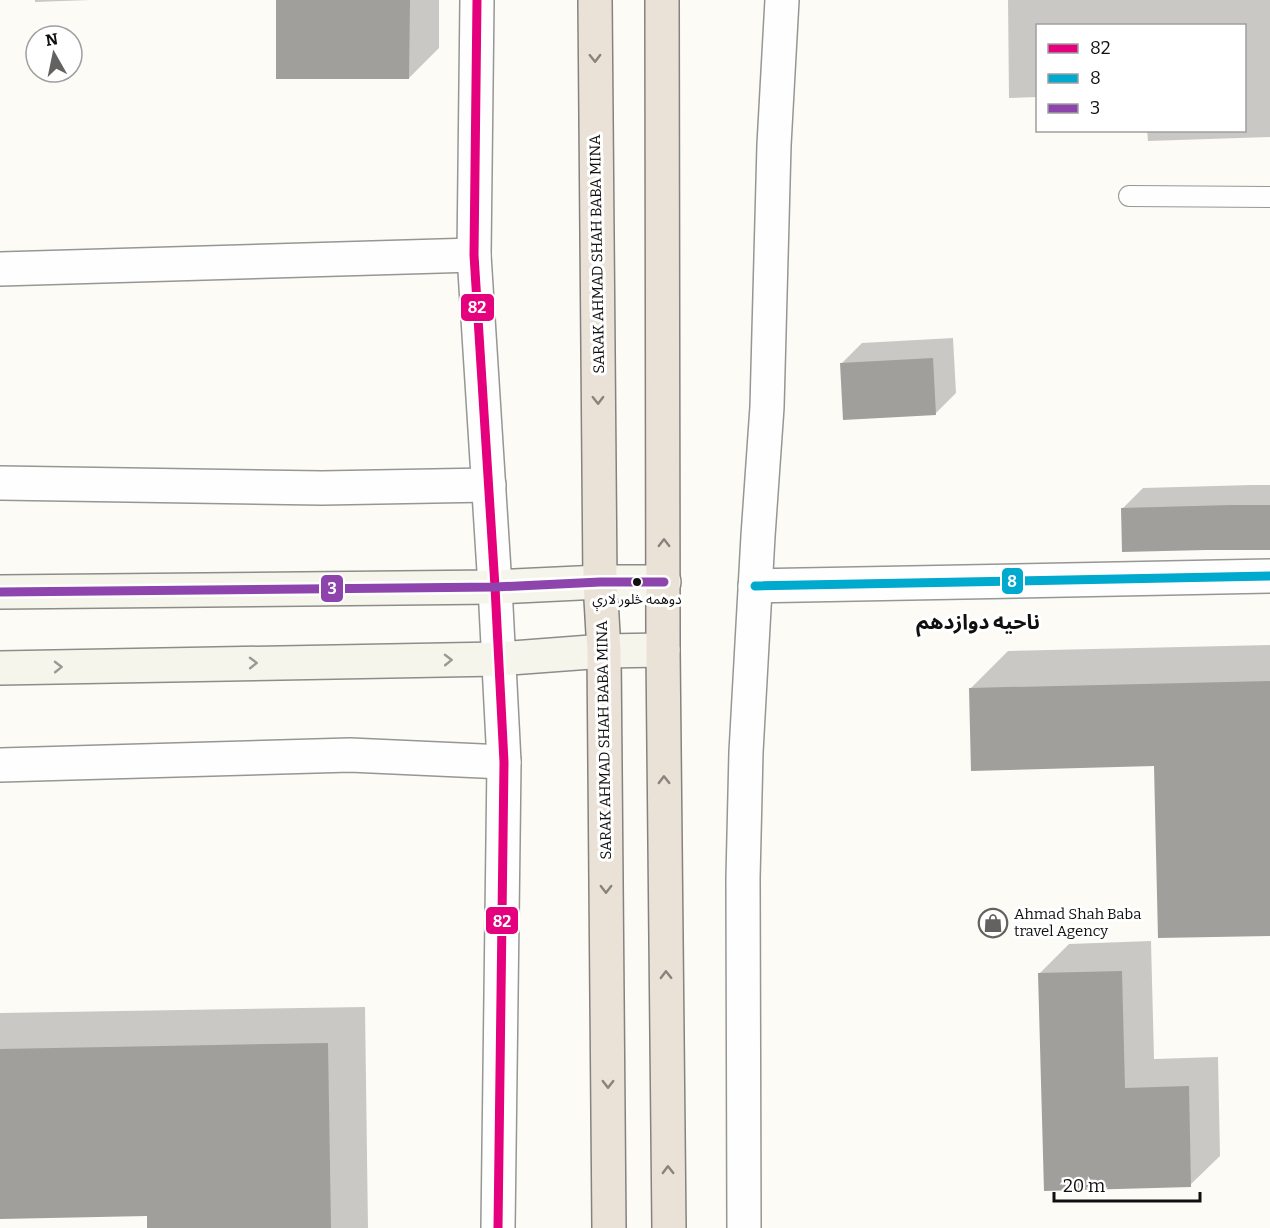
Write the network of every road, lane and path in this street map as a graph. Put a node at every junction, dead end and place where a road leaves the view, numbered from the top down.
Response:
1 (477, 0) edge
2 (595, 0) edge
3 (662, 0) edge
4 (782, 0) edge
5 (1129, 196) dead end
6 (1270, 197) edge
7 (474, 255) junction
8 (0, 269) edge
9 (0, 483) edge
10 (489, 485) junction
11 (1270, 576) edge
12 (600, 582) junction
13 (664, 582) junction
14 (755, 586) junction
15 (495, 587) junction
16 (0, 591) edge
17 (663, 650) junction
18 (604, 651) junction
19 (498, 659) junction
20 (0, 668) edge
21 (504, 762) junction
22 (0, 765) edge
23 (498, 1228) edge
24 (609, 1228) edge
25 (669, 1228) edge
26 (744, 1228) edge

1 - 7 street
2 -> 12 highway, SARAK AHMAD SHAH BABA MINA
13 -> 3 highway
4 - 14 street
5 - 6 lane
7 - 8 street
7 - 10 street
9 - 10 street
10 - 15 street
11 - 14 street
12 - 13 main road
12 - 15 main road
12 - 18 highway, SARAK AHMAD SHAH BABA MINA
13 - 17 highway
14 - 26 street
15 - 16 main road
15 - 19 street
17 - 18 main road
25 -> 17 highway
18 - 19 main road
18 -> 24 highway, SARAK AHMAD SHAH BABA MINA
20 -> 19 main road
19 - 21 street
21 - 22 street
21 - 23 street

